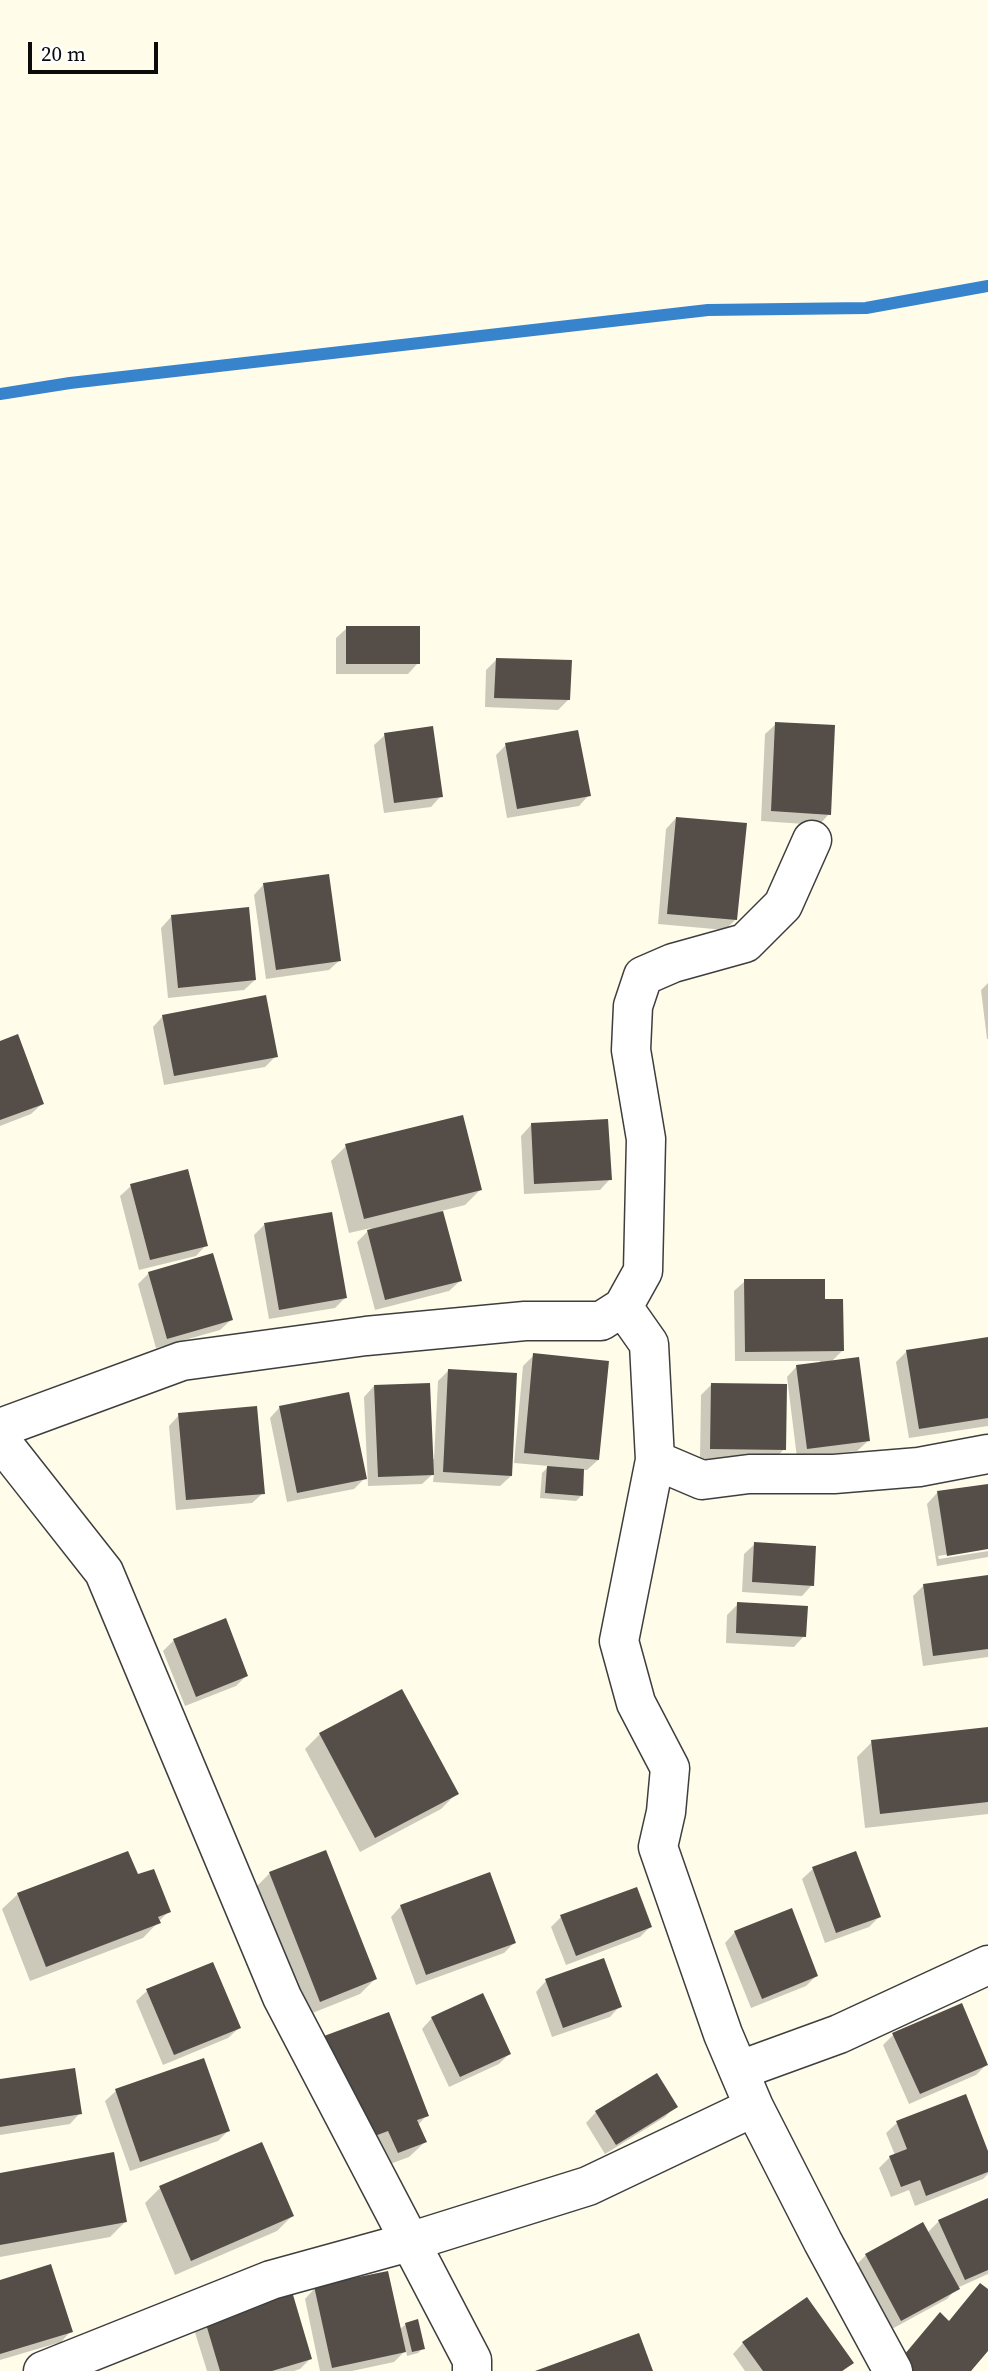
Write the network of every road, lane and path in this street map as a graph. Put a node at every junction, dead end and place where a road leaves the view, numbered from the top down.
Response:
1 (812, 840) dead end
2 (623, 1307) junction
3 (0, 1428) edge
4 (0, 1440) edge
5 (988, 1454) edge
6 (655, 1460) junction
7 (988, 1965) edge
8 (740, 2070) junction
9 (754, 2107) junction
10 (409, 2242) junction
11 (43, 2371) edge
12 (472, 2371) edge
13 (893, 2371) edge

1 - 2 street
2 - 3 street
2 - 6 street
4 - 10 street
5 - 6 street
6 - 8 street
7 - 8 street
8 - 9 street
9 - 10 street
9 - 13 street
10 - 11 street
10 - 12 street

